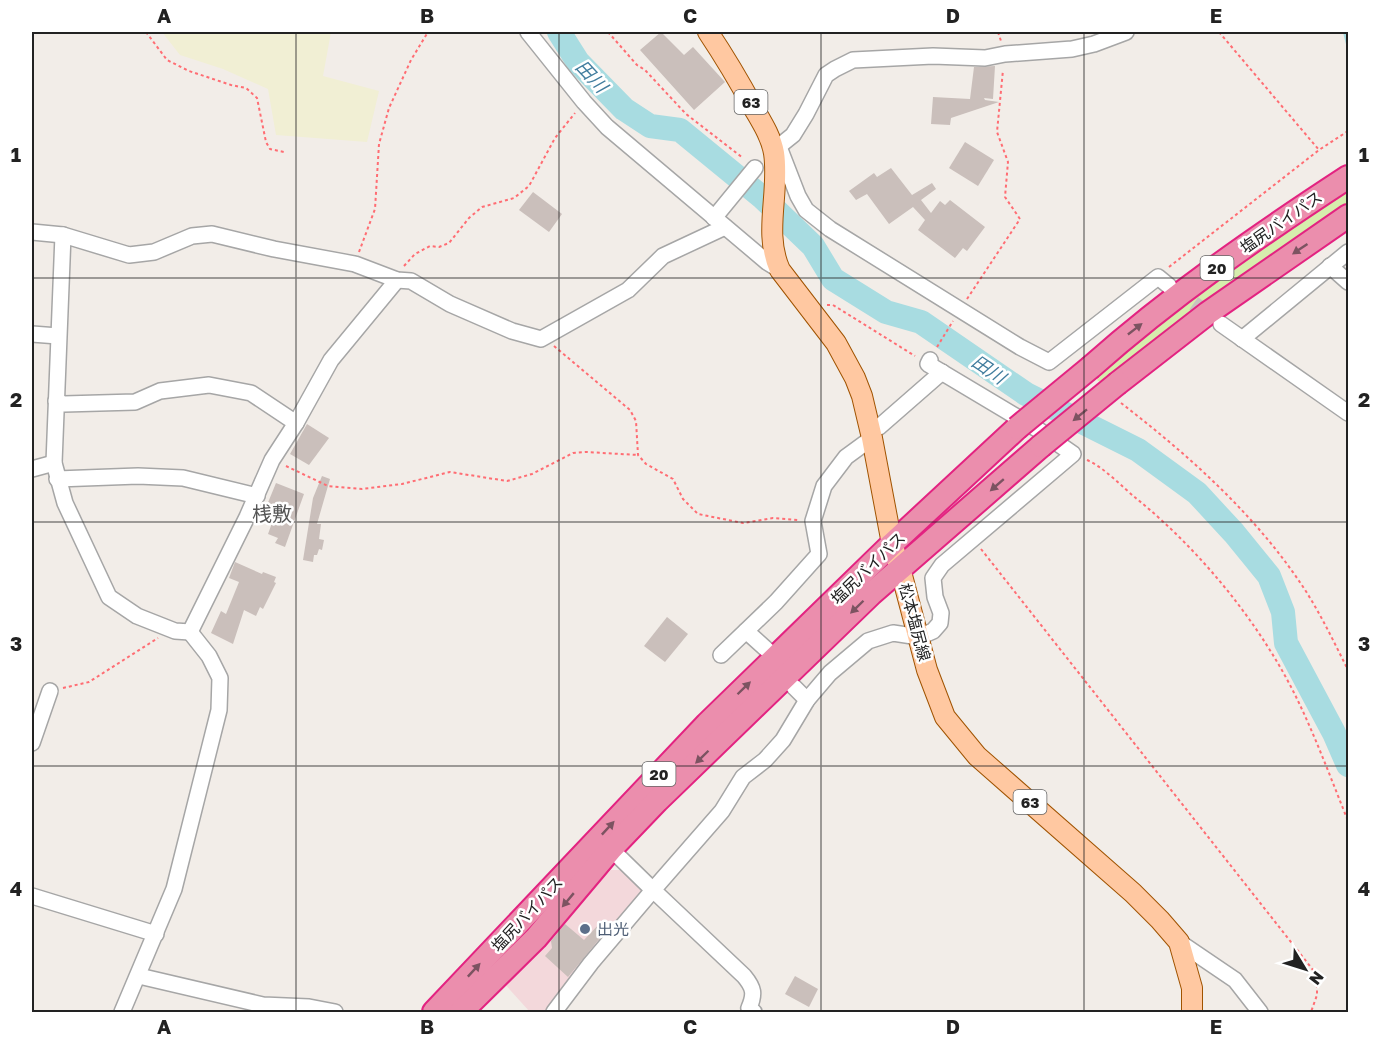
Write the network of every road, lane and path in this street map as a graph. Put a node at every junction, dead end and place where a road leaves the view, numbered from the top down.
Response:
1 (146, 32) edge
2 (428, 32) edge
3 (528, 32) edge
4 (608, 32) edge
5 (708, 32) edge
6 (1126, 32) edge
7 (1219, 32) edge
8 (1005, 54) junction
9 (584, 102) junction
10 (1348, 131) edge
11 (776, 149) junction
12 (1319, 150) junction
13 (284, 152) dead end
14 (754, 169) joint
15 (1348, 177) edge
16 (1348, 216) edge
17 (719, 219) junction
18 (32, 232) edge
19 (63, 235) junction
20 (1348, 252) edge
21 (355, 264) junction
22 (1330, 266) junction
23 (780, 270) junction
24 (395, 279) junction
25 (1163, 281) joint
26 (1348, 282) edge
27 (809, 308) junction
28 (960, 310) junction
29 (1221, 324) tunnel mouth
30 (32, 334) edge
31 (58, 336) junction
32 (541, 339) junction
33 (1242, 339) junction
34 (929, 362) junction
35 (942, 372) junction
36 (1120, 393) junction
37 (56, 401) junction
38 (1348, 413) edge
39 (296, 423) junction
40 (871, 434) junction
41 (1073, 454) junction
42 (638, 455) junction
43 (272, 460) junction
44 (54, 463) junction
45 (32, 470) edge
46 (57, 479) junction
47 (257, 496) junction
48 (813, 521) junction
49 (972, 538) junction
50 (892, 544) junction
51 (900, 568) junction
52 (169, 628) junction
53 (746, 631) junction
54 (190, 632) junction
55 (920, 637) junction
56 (721, 655) dead end
57 (776, 657) junction
58 (1348, 670) edge
59 (794, 687) dead end
60 (50, 692) joint
61 (807, 700) junction
62 (32, 743) edge
63 (1348, 821) edge
64 (611, 849) junction
65 (653, 890) junction
66 (32, 896) edge
67 (156, 933) junction
68 (1179, 942) junction
69 (139, 976) junction
70 (122, 1012) edge
71 (335, 1012) edge
72 (434, 1012) edge
73 (461, 1012) edge
74 (554, 1012) edge
75 (753, 1012) edge
76 (1192, 1012) edge
77 (1260, 1012) edge
78 (1311, 1012) edge

1 - 13 path
2 - 21 path
3 - 9 street
4 - 14 path
5 - 11 main road, 松本塩尻線 / 63
6 - 8 street
7 - 12 path
8 - 11 street
8 - 28 path
9 - 17 street
9 - 24 path
10 - 12 path
11 - 23 main road, 松本塩尻線 / 63
11 - 28 street
12 - 25 path
14 - 17 street
50 -> 15 highway, 塩尻バイパス / 20, bridge
16 -> 36 highway, 塩尻バイパス / 20
17 - 23 street
17 - 32 street
18 - 19 street
19 - 21 street
19 - 31 street
20 - 22 street
21 - 24 street
22 - 26 street
22 - 33 street
23 - 27 main road, 松本塩尻線 / 63
24 - 32 street
24 - 39 street
25 - 28 street
27 - 34 path
27 - 40 main road, 松本塩尻線 / 63
28 - 34 path
29 - 33 street
30 - 31 street
31 - 37 street
32 - 42 path
33 - 38 street
34 - 35 street
35 - 40 street
35 - 41 street
36 -> 51 highway, 塩尻バイパス / 20, bridge
36 - 58 path
37 - 39 street
37 - 44 street
39 - 43 street
40 - 48 street
40 - 50 main road, 松本塩尻線 / 63
41 - 49 street
41 - 63 path
42 - 43 path
42 - 48 path
43 - 47 street
44 - 45 street
44 - 46 street
46 - 47 street
46 - 52 street
47 - 54 street
48 - 53 street
49 - 55 street
49 - 78 path
50 - 51 main road, 松本塩尻線 / 63
50 - 57 highway, 塩尻バイパス / 20
51 - 55 main road, 松本塩尻線 / 63
51 -> 64 highway, 塩尻バイパス / 20
52 - 54 street
52 - 60 path
53 - 56 street
53 - 57 street
54 - 67 street
55 - 61 street
55 - 68 main road, 松本塩尻線 / 63
72 -> 57 highway, 塩尻バイパス / 20
59 - 61 street
60 - 62 street
61 - 65 street
64 - 65 street
64 -> 73 highway, 塩尻バイパス / 20
65 - 74 street
65 - 75 street
66 - 67 street
67 - 69 street
68 - 76 main road, 松本塩尻線 / 63
68 - 77 street
69 - 70 street
69 - 71 street

